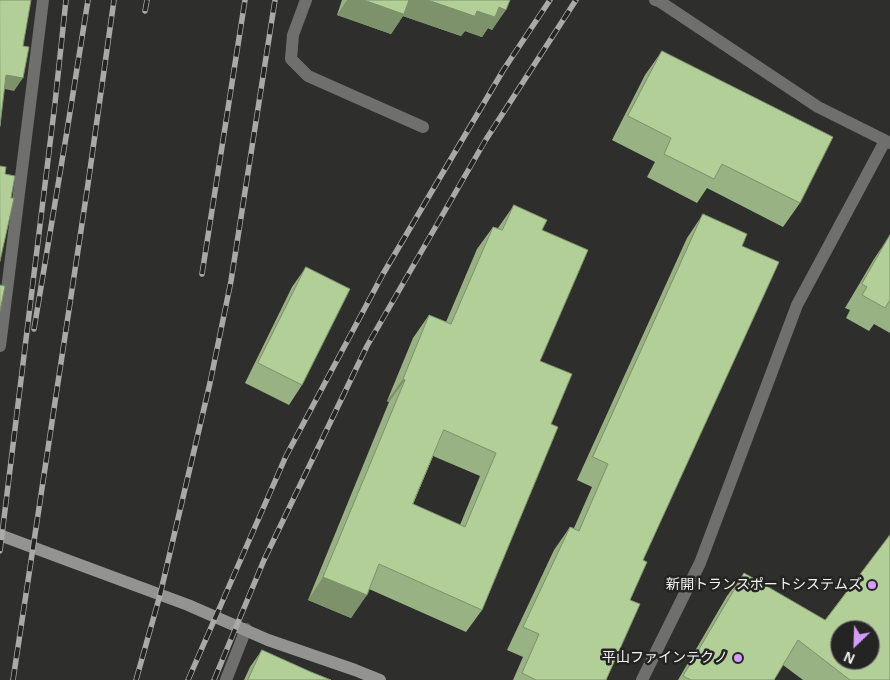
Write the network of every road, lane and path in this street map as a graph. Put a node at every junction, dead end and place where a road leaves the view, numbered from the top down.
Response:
1 (43, 0) edge
2 (306, 0) edge
3 (655, 0) edge
4 (423, 127) dead end
5 (888, 142) edge
6 (0, 346) edge
7 (0, 535) edge
8 (246, 629) junction
9 (226, 680) edge
10 (380, 680) edge
11 (642, 680) edge

1 - 6 street
2 - 4 street
3 - 5 street
5 - 11 street
7 - 8 street
8 - 9 street
8 - 10 street

